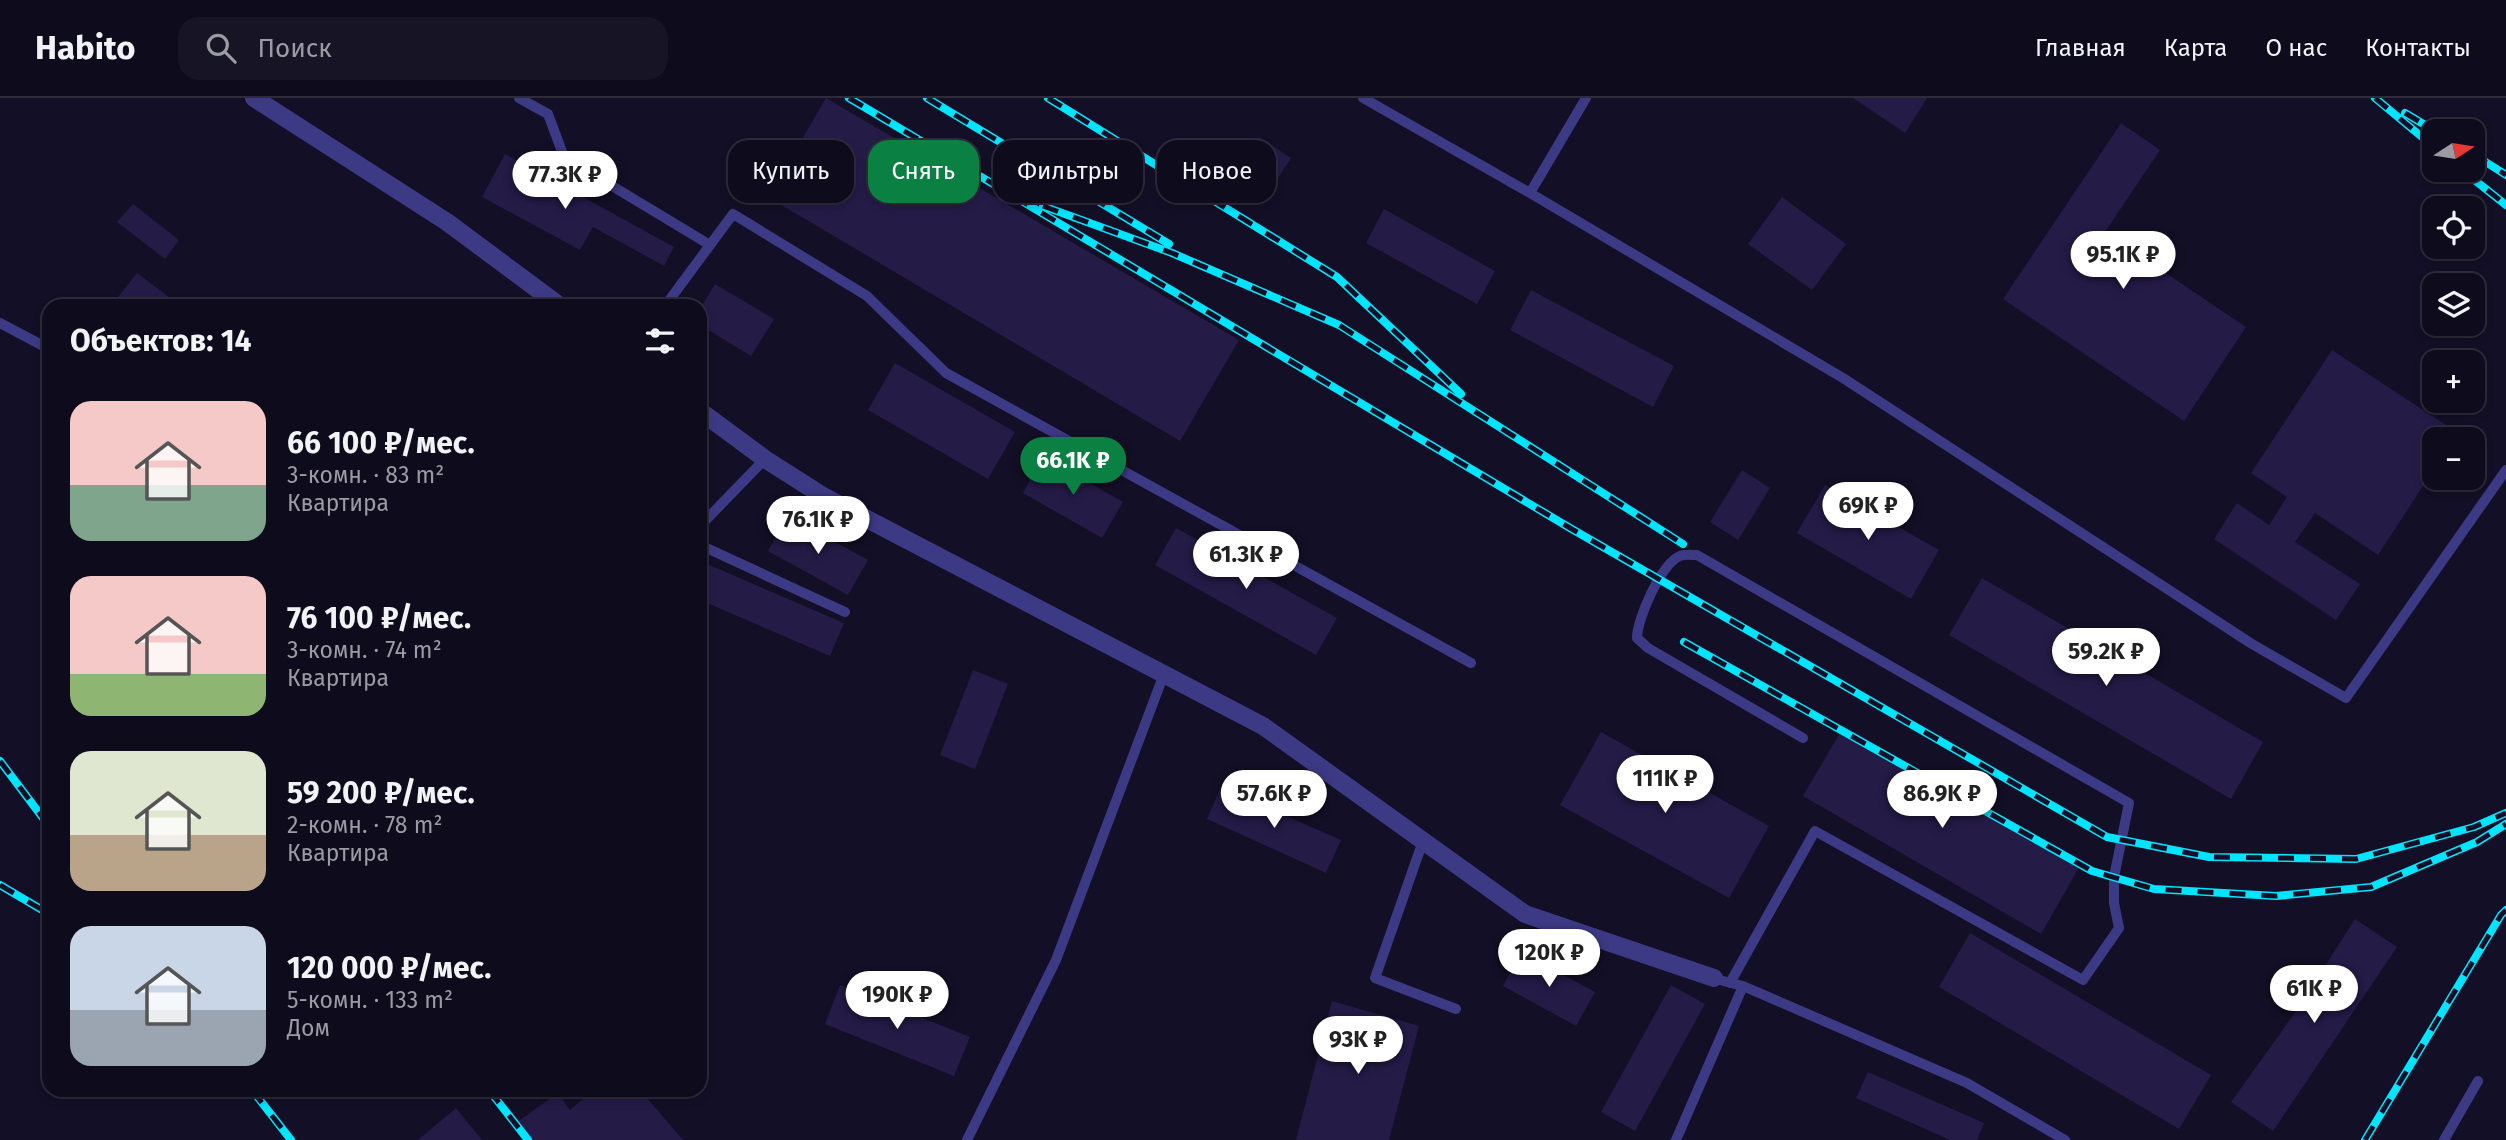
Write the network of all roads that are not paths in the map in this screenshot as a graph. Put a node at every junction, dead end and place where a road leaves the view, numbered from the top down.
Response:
1 (254, 98) edge
2 (519, 98) edge
3 (1363, 98) edge
4 (1586, 98) edge
5 (1530, 193) junction
6 (710, 245) junction
7 (551, 299) edge
8 (670, 299) edge
9 (0, 323) edge
10 (42, 345) edge
11 (707, 416) edge
12 (765, 459) junction
13 (2506, 470) edge
14 (707, 519) edge
15 (707, 548) edge
16 (845, 612) dead end
17 (1471, 663) dead end
18 (1164, 674) junction
19 (1802, 738) dead end
20 (1423, 841) junction
21 (1722, 981) junction
22 (1743, 986) junction
23 (1456, 1009) dead end
24 (2478, 1081) dead end
25 (967, 1140) edge
26 (1676, 1140) edge
27 (2064, 1140) edge
28 (2444, 1140) edge

1 - 7 street
2 - 6 lane
3 - 5 lane
4 - 5 lane
5 - 13 lane
6 - 8 lane
6 - 17 lane
9 - 10 lane
11 - 12 street
12 - 14 lane
12 - 18 street
15 - 16 lane
18 - 20 street
18 - 25 lane
19 - 21 lane
20 - 21 street
20 - 23 lane
21 - 22 lane
22 - 26 lane
22 - 27 lane
24 - 28 lane

